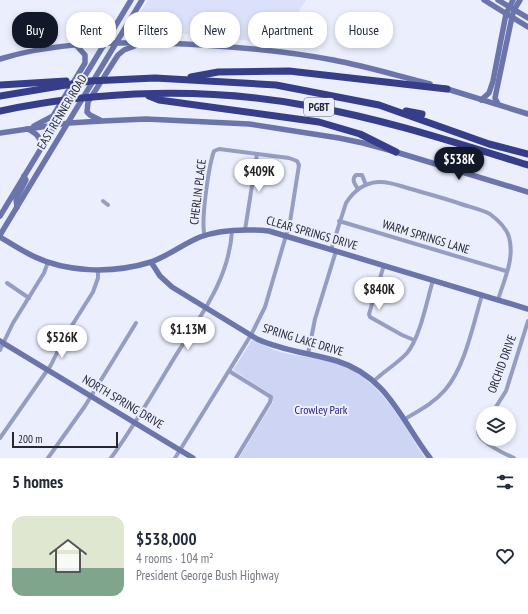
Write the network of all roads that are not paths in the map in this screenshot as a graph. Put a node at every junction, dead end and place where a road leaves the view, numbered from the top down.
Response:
1 (131, 0) edge
2 (142, 0) edge
3 (484, 0) edge
4 (498, 0) edge
5 (513, 0) edge
6 (520, 0) edge
7 (511, 8) junction
8 (135, 12) edge
9 (506, 14) junction
10 (512, 17) junction
11 (528, 18) edge
12 (116, 25) edge
13 (528, 27) edge
14 (124, 30) edge
15 (116, 43) joint
16 (124, 43) edge
17 (182, 44) edge
18 (66, 46) edge
19 (79, 48) edge
20 (103, 48) edge
21 (113, 48) edge
22 (130, 48) edge
23 (0, 59) edge
24 (499, 64) junction
25 (180, 79) junction
26 (61, 83) junction
27 (0, 85) edge
28 (447, 89) junction
29 (145, 94) junction
30 (0, 96) edge
31 (481, 100) junction
32 (498, 104) junction
33 (379, 106) junction
34 (0, 111) edge
35 (422, 114) dead end
36 (528, 114) edge
37 (102, 121) junction
38 (69, 123) junction
39 (56, 125) junction
40 (27, 129) junction
41 (0, 133) edge
42 (40, 150) junction
43 (396, 152) junction
44 (257, 154) junction
45 (528, 154) edge
46 (528, 165) edge
47 (24, 176) junction
48 (366, 185) junction
49 (358, 189) junction
50 (528, 192) edge
51 (103, 201) dead end
52 (108, 205) dead end
53 (17, 207) junction
54 (0, 216) edge
55 (339, 221) junction
56 (245, 230) junction
57 (232, 231) junction
58 (0, 236) edge
59 (205, 236) junction
60 (286, 236) junction
61 (334, 250) junction
62 (48, 262) junction
63 (152, 262) junction
64 (384, 266) junction
65 (98, 270) junction
66 (506, 271) junction
67 (433, 280) junction
68 (7, 283) dead end
69 (482, 295) junction
70 (29, 298) junction
71 (498, 300) junction
72 (206, 308) junction
73 (528, 309) edge
74 (528, 321) edge
75 (136, 323) dead end
76 (251, 335) junction
77 (414, 340) junction
78 (2, 342) edge
79 (0, 350) edge
80 (308, 354) junction
81 (48, 370) junction
82 (229, 371) junction
83 (374, 381) junction
84 (91, 396) junction
85 (496, 406) edge
86 (405, 420) junction
87 (135, 423) junction
88 (0, 438) edge
89 (491, 446) edge
90 (180, 450) junction
91 (48, 458) edge
92 (111, 458) edge
93 (175, 458) edge
94 (193, 458) edge
95 (236, 458) edge
96 (430, 458) edge
97 (514, 458) edge

1 - 12 main road, EAST RENNER ROAD
2 - 8 main road, EAST RENNER ROAD
3 - 9 main road
4 - 7 main road
5 - 7 main road
6 - 7 main road
7 - 9 main road
7 - 10 main road
7 - 11 main road
9 - 10 main road
9 - 24 main road
10 - 13 main road
10 - 24 main road
14 - 15 main road, EAST RENNER ROAD
15 - 16 main road
17 - 28 main road
18 - 23 main road
19 - 40 main road
20 - 39 main road, EAST RENNER ROAD
21 - 38 main road, EAST RENNER ROAD
22 - 37 main road
24 - 31 main road
24 - 32 main road
25 - 26 highway, PGBT
25 - 28 highway
25 - 33 highway, PGBT
26 - 27 highway
26 - 30 highway
28 - 31 main road
29 - 34 highway, PGBT
29 - 43 highway
29 - 46 highway, PGBT
31 - 32 main road
32 - 36 main road
33 - 35 highway
33 - 45 highway, PGBT
37 - 38 main road
37 - 43 main road
38 - 39 main road
38 - 53 main road, EAST RENNER ROAD
39 - 40 main road
39 - 42 main road, EAST RENNER ROAD
40 - 41 main road
40 - 42 main road
42 - 47 main road, EAST RENNER ROAD
43 - 50 main road
44 - 56 street
44 - 59 street, CHERLIN PLACE
44 - 60 street
47 - 53 main road
47 - 54 main road, EAST RENNER ROAD
48 - 49 street
48 - 49 street
48 - 66 street
49 - 55 street
51 - 52 street
53 - 58 main road, EAST RENNER ROAD
55 - 61 street
55 - 66 street, WARM SPRINGS LANE
56 - 57 main road, CLEAR SPRINGS DRIVE
56 - 60 main road, CLEAR SPRINGS DRIVE
57 - 59 main road, CLEAR SPRINGS DRIVE
57 - 72 street
58 - 62 main road, CLEAR SPRINGS DRIVE
59 - 63 main road, CLEAR SPRINGS DRIVE
60 - 61 main road, CLEAR SPRINGS DRIVE
60 - 76 street
61 - 64 main road, CLEAR SPRINGS DRIVE
61 - 80 street
62 - 65 main road, CLEAR SPRINGS DRIVE
62 - 70 street
63 - 65 main road, CLEAR SPRINGS DRIVE
63 - 72 main road, SPRING LAKE DRIVE
64 - 67 main road, CLEAR SPRINGS DRIVE
64 - 77 street
65 - 81 street
66 - 71 street
67 - 69 main road, CLEAR SPRINGS DRIVE
67 - 77 street
68 - 70 street
69 - 71 main road, CLEAR SPRINGS DRIVE
69 - 86 street
70 - 78 street
71 - 73 main road, CLEAR SPRINGS DRIVE
72 - 76 main road, SPRING LAKE DRIVE
72 - 87 street
74 - 85 street, ORCHID DRIVE
75 - 84 street
76 - 80 main road, SPRING LAKE DRIVE
76 - 82 street
77 - 83 street
78 - 79 street
78 - 81 main road, NORTH SPRING DRIVE
80 - 83 main road, SPRING LAKE DRIVE
81 - 84 main road, NORTH SPRING DRIVE
81 - 88 street
82 - 90 street
82 - 95 street
83 - 86 main road, SPRING LAKE DRIVE
84 - 87 main road, NORTH SPRING DRIVE
84 - 91 street
86 - 96 main road, SPRING LAKE DRIVE
87 - 90 main road, NORTH SPRING DRIVE
87 - 92 street
89 - 97 street
90 - 93 street
90 - 94 main road, NORTH SPRING DRIVE

